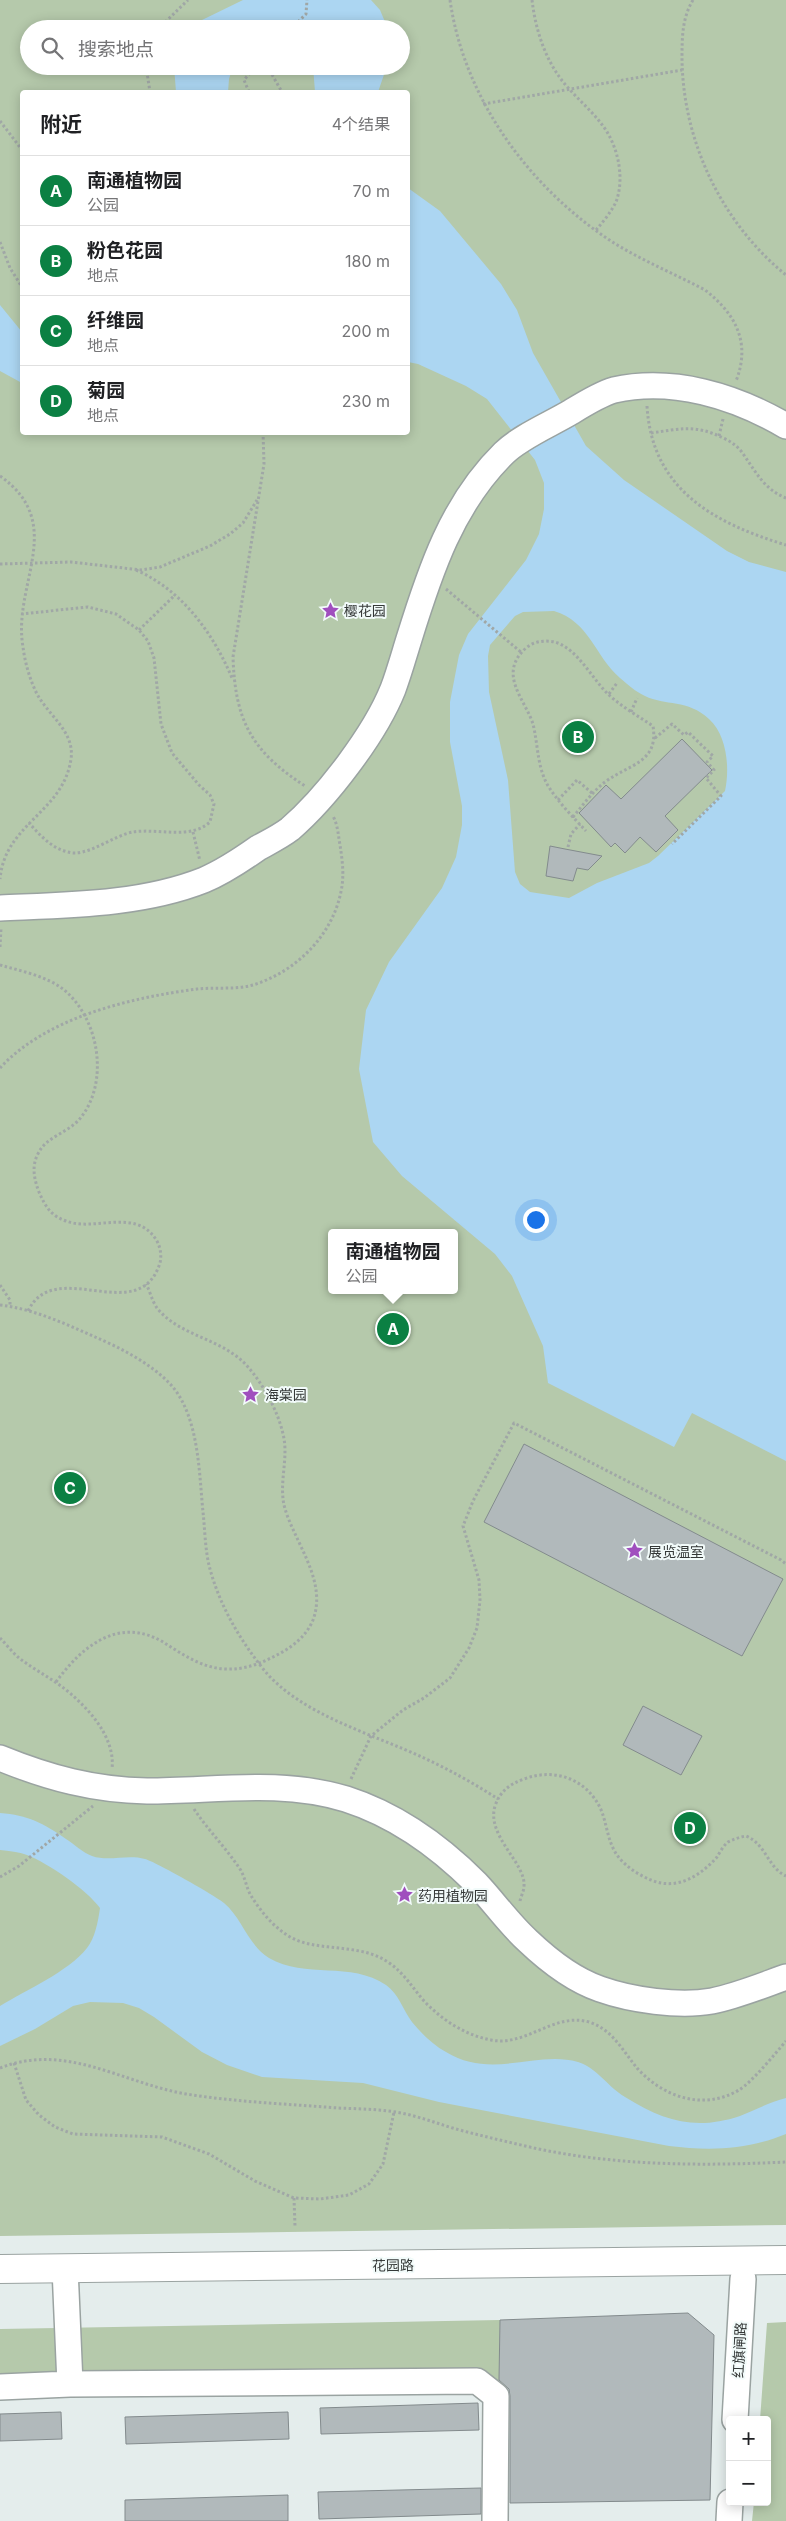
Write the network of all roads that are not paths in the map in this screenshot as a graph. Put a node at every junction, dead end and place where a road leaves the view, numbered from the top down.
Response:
1 (786, 426) edge
2 (0, 908) edge
3 (0, 1758) edge
4 (786, 1977) edge
5 (786, 2260) edge
6 (0, 2269) edge
7 (66, 2277) junction
8 (786, 2278) edge
9 (743, 2280) junction
10 (0, 2286) edge
11 (70, 2384) junction
12 (0, 2387) edge
13 (735, 2416) edge
14 (730, 2506) edge
15 (494, 2521) edge
16 (729, 2521) edge

1 - 2 street
3 - 4 street
5 - 7 main road, 花园路
6 - 7 main road, 花园路
7 - 9 main road, 花园路
7 - 10 main road, 花园路
7 - 11 street
8 - 9 main road, 花园路
9 - 13 street, 红旗闸路
11 - 12 street
11 - 15 street
14 - 16 street

